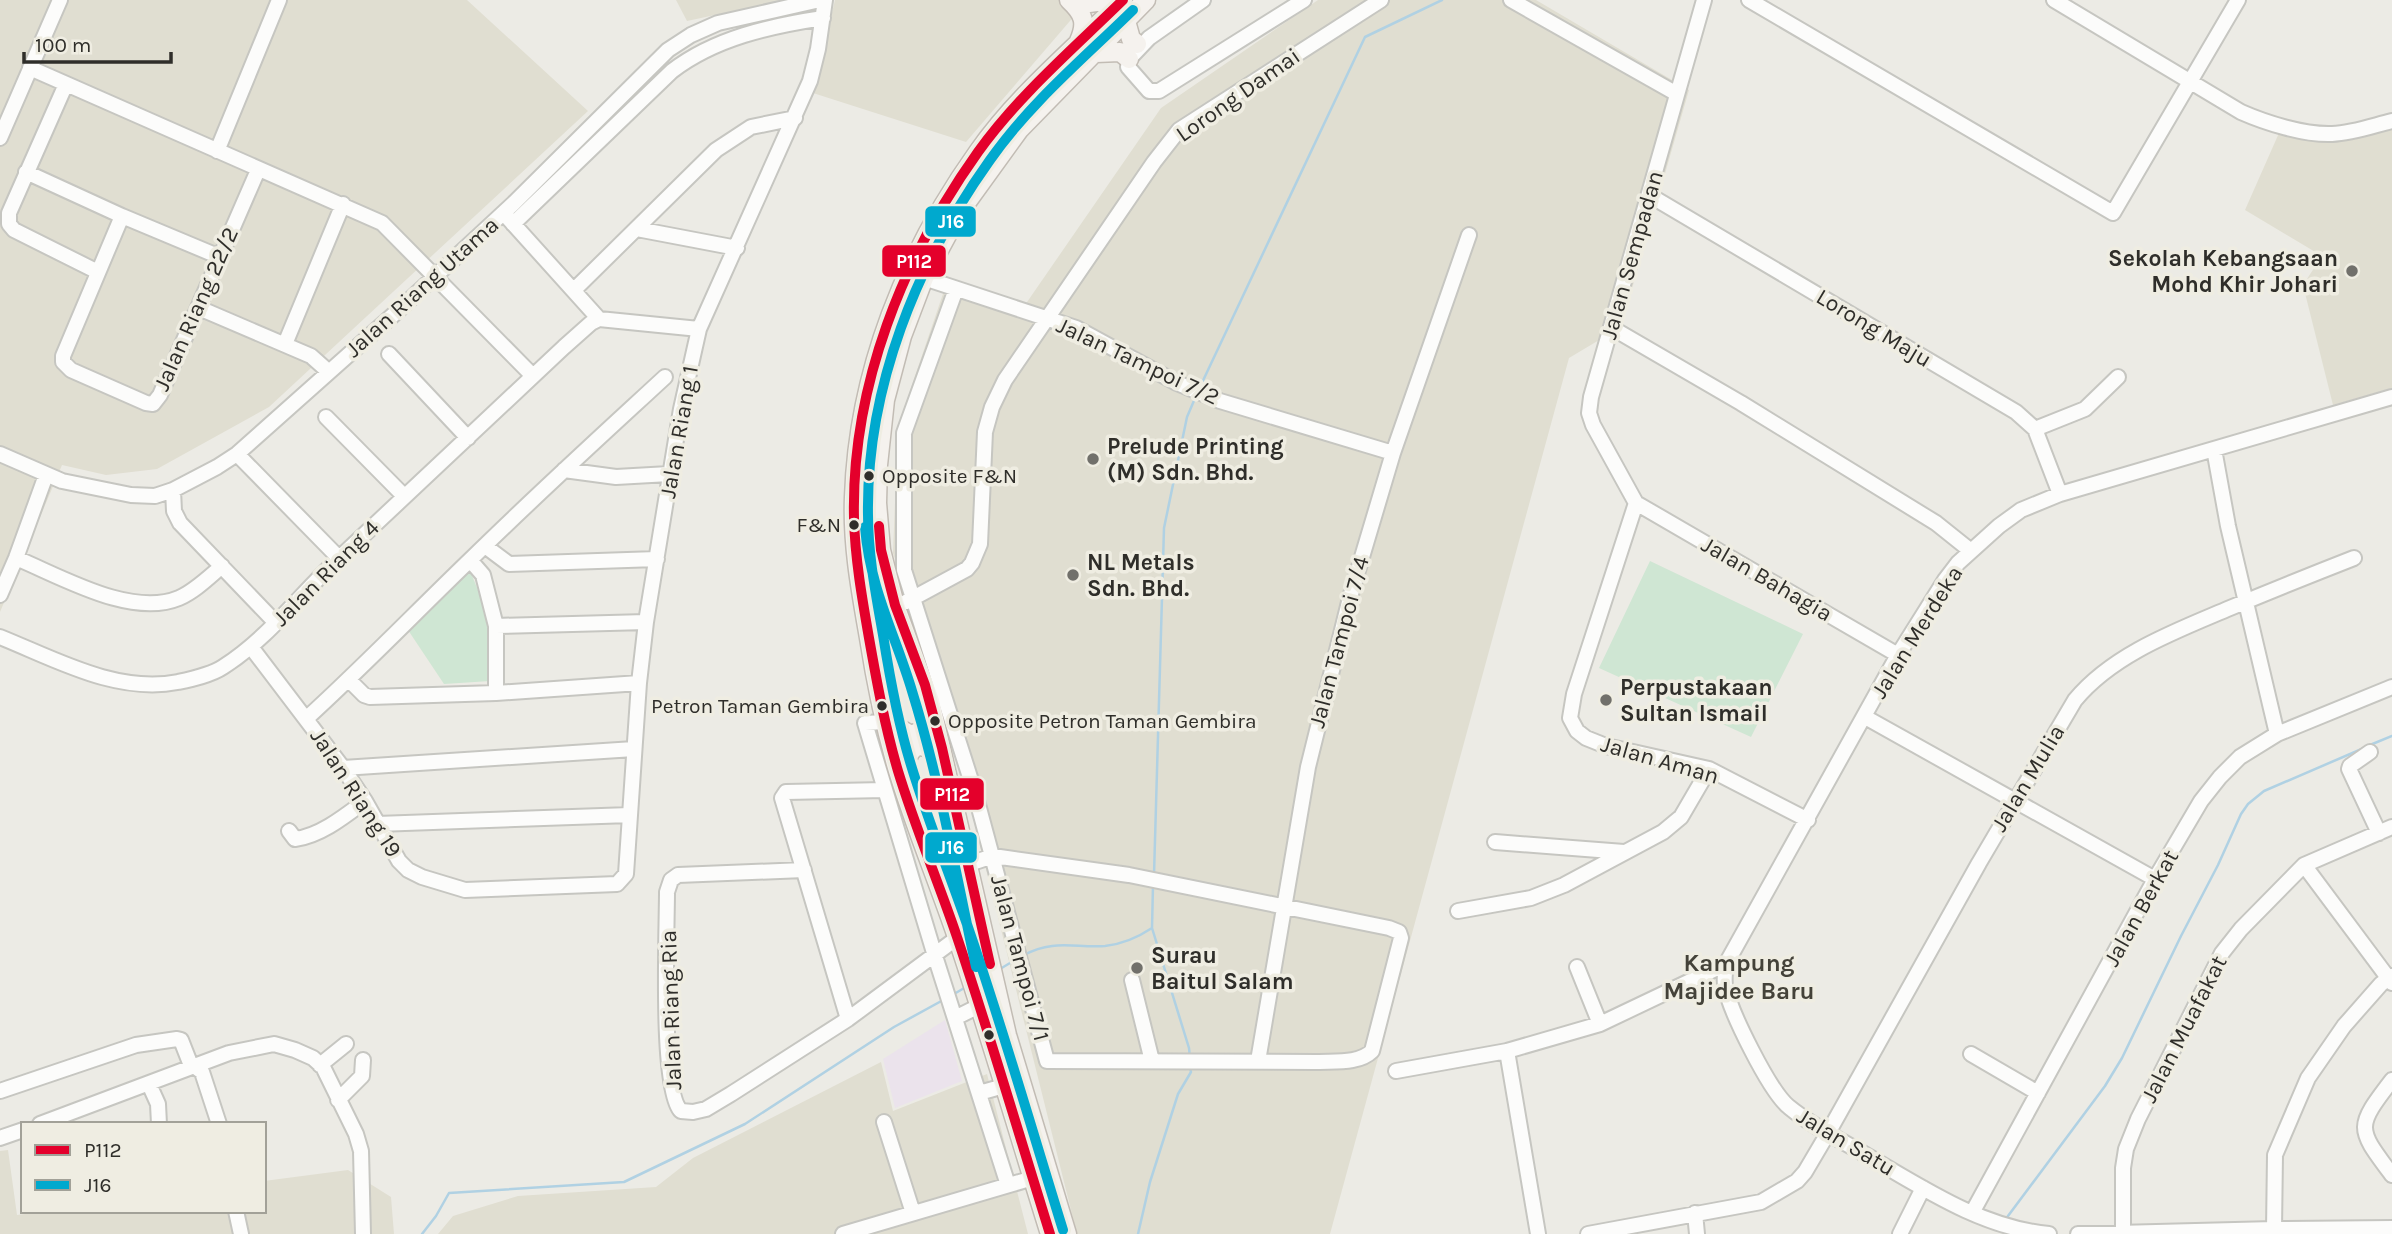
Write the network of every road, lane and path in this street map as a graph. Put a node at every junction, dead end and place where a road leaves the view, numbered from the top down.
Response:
1 (60, 0) edge
2 (279, 0) edge
3 (823, 0) edge
4 (1072, 0) edge
5 (1111, 0) edge
6 (1123, 0) edge
7 (1146, 0) edge
8 (1203, 0) edge
9 (1304, 0) edge
10 (1381, 0) edge
11 (1511, 0) edge
12 (1704, 0) edge
13 (1749, 0) edge
14 (2054, 0) edge
15 (2238, 0) edge
16 (823, 18) junction
17 (1114, 25) junction
18 (1077, 45) junction
19 (1138, 47) junction
20 (1096, 52) junction
21 (30, 68) junction
22 (2190, 81) junction
23 (66, 84) junction
24 (1677, 94) junction
25 (795, 118) junction
26 (2392, 121) edge
27 (585, 130) junction
28 (0, 138) edge
29 (597, 142) junction
30 (217, 150) junction
31 (258, 170) junction
32 (26, 172) junction
33 (1649, 195) junction
34 (343, 204) junction
35 (122, 216) junction
36 (508, 218) junction
37 (636, 229) junction
38 (1469, 236) dead end
39 (737, 248) junction
40 (220, 257) junction
41 (98, 272) junction
42 (434, 277) junction
43 (924, 278) junction
44 (957, 289) junction
45 (575, 290) junction
46 (199, 309) junction
47 (1047, 318) junction
48 (599, 319) junction
49 (1612, 328) junction
50 (699, 329) junction
51 (285, 344) junction
52 (389, 354) dead end
53 (329, 372) junction
54 (533, 376) junction
55 (665, 377) dead end
56 (2118, 377) dead end
57 (2392, 397) edge
58 (326, 417) dead end
59 (2035, 429) junction
60 (468, 438) junction
61 (2214, 449) junction
62 (1393, 453) junction
63 (0, 454) edge
64 (237, 454) junction
65 (564, 470) junction
66 (669, 474) junction
67 (46, 475) junction
68 (173, 490) junction
69 (2060, 494) junction
70 (404, 496) junction
71 (1636, 503) junction
72 (485, 546) junction
73 (1971, 551) junction
74 (16, 558) junction
75 (339, 558) junction
76 (2354, 558) dead end
77 (657, 559) junction
78 (470, 560) junction
79 (222, 566) junction
80 (0, 595) edge
81 (913, 599) junction
82 (2245, 602) junction
83 (895, 605) junction
84 (646, 622) junction
85 (276, 623) junction
86 (496, 626) junction
87 (0, 637) edge
88 (251, 647) junction
89 (1898, 655) junction
90 (349, 680) junction
91 (639, 683) junction
92 (925, 685) junction
93 (2392, 687) edge
94 (496, 693) junction
95 (879, 693) junction
96 (1865, 717) junction
97 (307, 718) junction
98 (885, 722) junction
99 (2277, 734) junction
100 (634, 749) junction
101 (2370, 752) dead end
102 (343, 768) junction
103 (1709, 769) junction
104 (969, 771) junction
105 (948, 774) junction
106 (905, 789) junction
107 (884, 790) junction
108 (2015, 800) junction
109 (365, 801) junction
110 (630, 815) junction
111 (1808, 820) junction
112 (377, 824) junction
113 (2386, 830) edge
114 (289, 831) dead end
115 (1495, 842) dead end
116 (1625, 852) junction
117 (993, 856) junction
118 (969, 864) junction
119 (2304, 865) junction
120 (804, 870) junction
121 (2155, 880) junction
122 (617, 884) joint
123 (1284, 906) junction
124 (1458, 911) dead end
125 (957, 938) junction
126 (934, 956) junction
127 (1726, 964) junction
128 (1577, 967) dead end
129 (2391, 979) edge
130 (1132, 980) dead end
131 (974, 991) junction
132 (953, 1012) junction
133 (848, 1019) junction
134 (1600, 1024) junction
135 (346, 1044) dead end
136 (1507, 1051) junction
137 (1972, 1054) dead end
138 (363, 1060) dead end
139 (1258, 1061) junction
140 (1155, 1062) junction
141 (320, 1065) junction
142 (197, 1067) junction
143 (1396, 1071) dead end
144 (2392, 1080) edge
145 (149, 1084) junction
146 (1004, 1086) junction
147 (0, 1091) edge
148 (979, 1093) junction
149 (2038, 1093) junction
150 (338, 1100) junction
151 (45, 1122) edge
152 (159, 1122) edge
153 (218, 1122) edge
154 (884, 1122) dead end
155 (21, 1131) edge
156 (1828, 1133) junction
157 (0, 1138) edge
158 (2392, 1175) edge
159 (1033, 1178) junction
160 (1008, 1185) junction
161 (1923, 1188) junction
162 (236, 1213) edge
163 (913, 1213) junction
164 (1695, 1213) junction
165 (1972, 1213) junction
166 (1998, 1226) edge
167 (2392, 1228) edge
168 (2274, 1229) junction
169 (2123, 1233) edge
170 (241, 1234) edge
171 (363, 1234) edge
172 (843, 1234) edge
173 (1050, 1234) edge
174 (1067, 1234) edge
175 (1538, 1234) edge
176 (1588, 1234) edge
177 (1698, 1234) edge
178 (1900, 1234) edge
179 (2049, 1234) edge
180 (2078, 1234) edge

1 - 21 street
2 - 30 street
3 - 16 street, Jalan Riang 1
3 - 27 street, Jalan Riang Utama
4 - 5 main road
4 - 17 street
4 - 18 main road
6 - 17 main road
7 - 17 main road
8 - 19 street
9 - 19 street
10 - 47 street, Lorong Damai
11 - 24 street
12 - 24 street, Jalan Sempadan
13 - 22 street
14 - 22 street
15 - 22 street
16 - 25 street, Jalan Riang 1
16 - 29 street
17 - 18 main road
17 - 19 main road
17 - 20 main road
18 - 95 main road
19 - 20 main road
20 - 43 main road
21 - 23 street
21 - 28 street
22 - 26 street
23 - 30 street
23 - 32 street
24 - 33 street, Jalan Sempadan
25 - 37 street
25 - 39 street, Jalan Riang 1
27 - 29 street
27 - 36 street, Jalan Riang Utama
29 - 36 street
30 - 31 street
31 - 34 street
31 - 40 street, Jalan Riang 22/2
32 - 35 street
32 - 41 street
33 - 49 street, Jalan Sempadan
33 - 59 street, Lorong Maju
34 - 42 street
34 - 51 street
35 - 40 street
35 - 41 street, Jalan Riang 22/2
36 - 42 street, Jalan Riang Utama
36 - 45 street
37 - 39 street
37 - 45 street
38 - 62 street, Jalan Tampoi 7/4
39 - 50 street, Jalan Riang 1
40 - 46 street, Jalan Riang 22/2
41 - 46 street, Jalan Riang 22/2
42 - 53 street, Jalan Riang Utama
42 - 54 street
43 - 44 street, Jalan Tampoi 7/2
43 - 83 main road
44 - 47 street, Jalan Tampoi 7/2
44 - 81 street, Jalan Tampoi 7/1
45 - 48 street
46 - 51 street
47 - 62 street, Jalan Tampoi 7/2
47 - 81 street, Lorong Damai
48 - 50 street
48 - 54 street, Jalan Riang 4
49 - 71 street, Jalan Sempadan
49 - 73 street
50 - 66 street, Jalan Riang 1
51 - 53 street
52 - 60 street
53 - 64 street, Jalan Riang Utama
54 - 60 street, Jalan Riang 4
55 - 65 street
56 - 59 street
57 - 61 street, Jalan Merdeka
58 - 70 street
59 - 69 street
60 - 70 street, Jalan Riang 4
61 - 69 street, Jalan Merdeka
61 - 82 street
62 - 123 street, Jalan Tampoi 7/4
63 - 67 street, Jalan Riang Utama
64 - 68 street, Jalan Riang Utama
64 - 75 street
65 - 66 street
65 - 72 street
66 - 77 street, Jalan Riang 1
67 - 68 street, Jalan Riang Utama
67 - 74 street
68 - 79 street
69 - 73 street, Jalan Merdeka
70 - 75 street, Jalan Riang 4
71 - 89 street, Jalan Bahagia
71 - 103 street, Jalan Aman
72 - 77 street
72 - 78 street
73 - 89 street, Jalan Merdeka
74 - 79 street
74 - 80 street
75 - 85 street, Jalan Riang 4
76 - 82 street, Jalan Mulia
77 - 84 street, Jalan Riang 1
78 - 86 street
78 - 90 street
79 - 85 street
81 - 83 street, Lorong Damai
81 - 104 street, Jalan Tampoi 7/1
82 - 99 street
82 - 108 street, Jalan Mulia
83 - 92 main road
84 - 86 street
84 - 91 street, Jalan Riang 1
85 - 88 street, Jalan Riang 4
86 - 94 street
87 - 88 street, Jalan Riang 4
88 - 97 street, Jalan Riang 19
89 - 96 street, Jalan Merdeka
90 - 94 street
90 - 97 street
91 - 94 street
91 - 100 street, Jalan Riang 1
92 - 95 main road
92 - 105 main road
93 - 99 street, Jalan Berkat
95 - 98 main road
96 - 108 street
96 - 111 street, Jalan Merdeka
97 - 102 street, Jalan Riang 19
98 - 106 main road
98 - 107 street
99 - 121 street, Jalan Berkat
100 - 102 street
100 - 110 street, Jalan Riang 1
101 - 113 street
102 - 109 street, Jalan Riang 19
103 - 111 street, Jalan Aman
103 - 116 street
104 - 105 street
104 - 117 street, Jalan Tampoi 7/1
105 - 106 main road
105 - 118 main road
106 - 125 main road
107 - 120 street
107 - 126 street
108 - 121 street
108 - 156 street, Jalan Mulia
109 - 112 street, Jalan Riang 19
109 - 114 street
110 - 112 street
110 - 122 street, Jalan Riang 1
111 - 127 street, Jalan Merdeka
112 - 122 street, Jalan Riang 19
113 - 119 street, Jalan Muafakat
115 - 116 street
116 - 124 street
117 - 118 street
117 - 123 street
117 - 140 street, Jalan Tampoi 7/1
118 - 174 main road
119 - 129 street
119 - 169 street, Jalan Muafakat
120 - 133 street
120 - 133 street, Jalan Riang Ria
121 - 149 street, Jalan Berkat
123 - 139 street, Jalan Tampoi 7/4
123 - 139 street
125 - 126 street, Jalan Riang Ria
125 - 131 main road
126 - 132 street
126 - 133 street, Jalan Riang Ria
127 - 134 street
127 - 156 street, Jalan Satu
128 - 134 street
129 - 168 street
130 - 140 street
131 - 132 street
131 - 146 main road
132 - 148 street
134 - 136 street
135 - 141 street
136 - 143 street
136 - 175 street
137 - 149 street
138 - 150 street
139 - 140 street
141 - 142 street
141 - 150 street
142 - 145 street
142 - 147 street
142 - 153 street
144 - 158 street
145 - 151 street
145 - 152 street
146 - 148 street
146 - 159 main road
148 - 160 street
149 - 165 street, Jalan Berkat
150 - 171 street
154 - 163 street
155 - 157 street
156 - 161 street, Jalan Satu
156 - 164 street, Jalan Mulia
159 - 160 street
159 - 173 main road
160 - 163 street
161 - 165 street, Jalan Satu
161 - 178 street
162 - 170 street
163 - 172 street
164 - 176 street, Jalan Mulia
164 - 177 street
165 - 166 street, Jalan Satu
166 - 179 street, Jalan Satu
167 - 168 street
168 - 169 street
169 - 180 street

